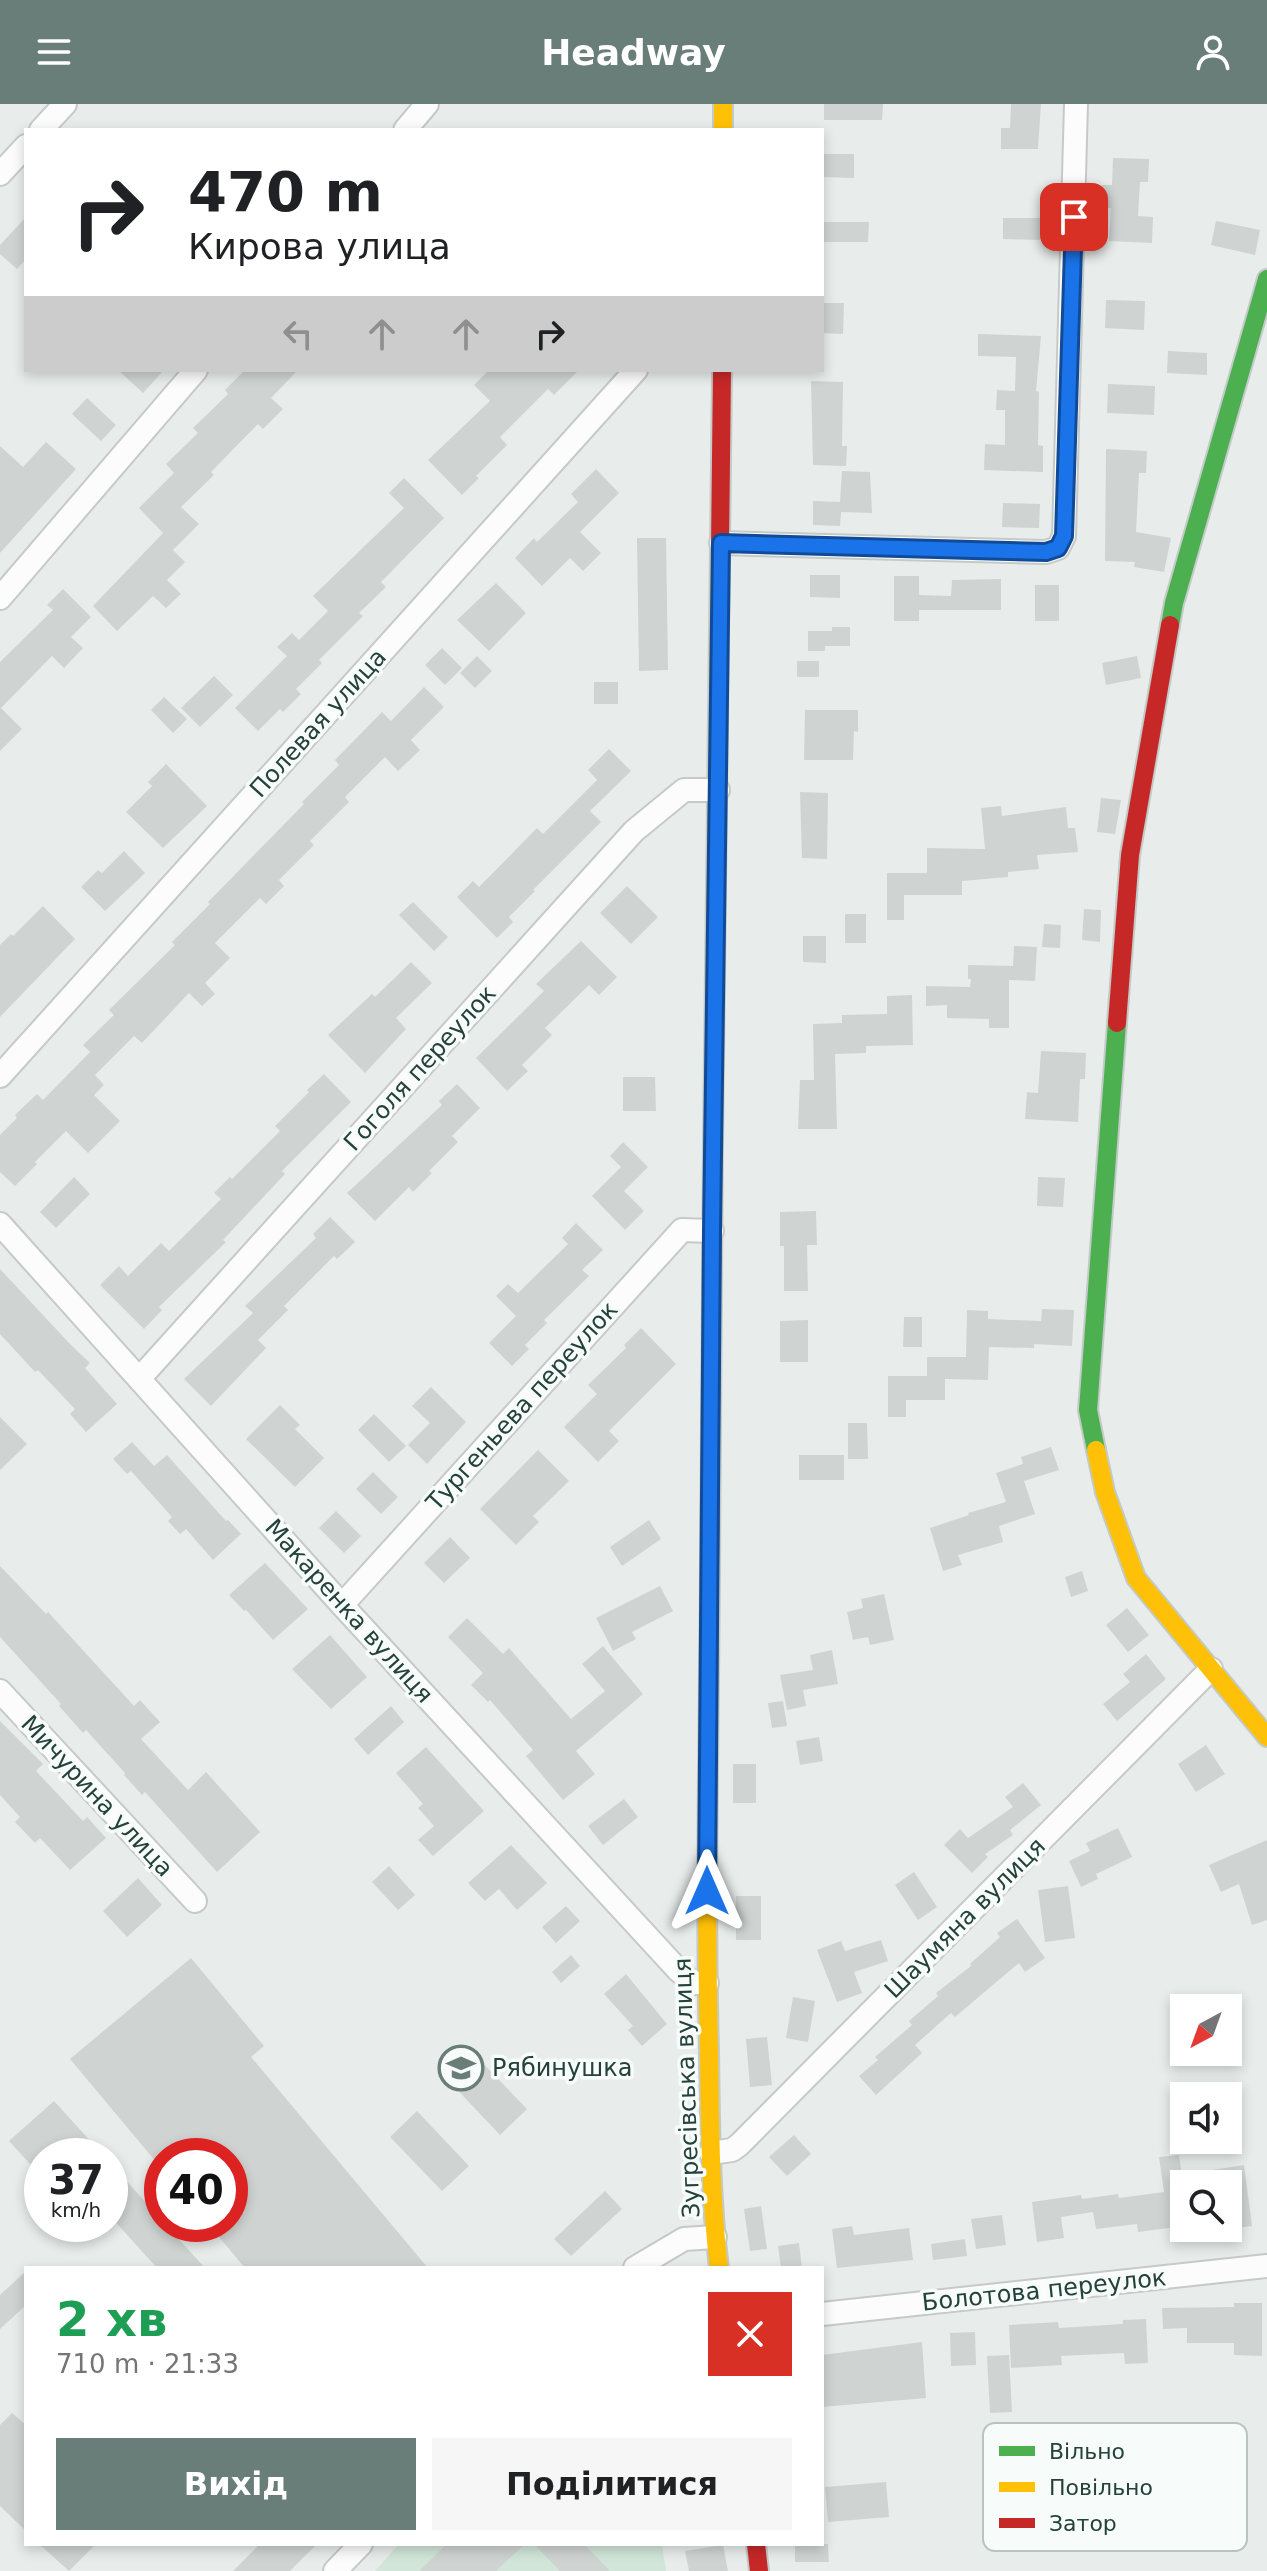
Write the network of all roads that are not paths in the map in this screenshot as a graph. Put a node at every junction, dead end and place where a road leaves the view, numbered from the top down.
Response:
1 (65, 104) edge
2 (427, 104) edge
3 (723, 104) edge
4 (1076, 104) edge
5 (43, 128) edge
6 (407, 128) edge
7 (723, 128) edge
8 (24, 148) edge
9 (0, 174) edge
10 (1267, 279) edge
11 (194, 372) edge
12 (634, 372) edge
13 (722, 372) edge
14 (721, 543) junction
15 (0, 598) edge
16 (718, 790) junction
17 (0, 1076) edge
18 (0, 1224) edge
19 (712, 1231) junction
20 (139, 1379) junction
21 (342, 1605) junction
22 (1211, 1669) junction
23 (0, 1691) edge
24 (1267, 1737) edge
25 (195, 1901) dead end
26 (707, 1983) junction
27 (711, 2153) junction
28 (715, 2237) junction
29 (638, 2266) edge
30 (719, 2266) edge
31 (1267, 2266) edge
32 (824, 2314) edge
33 (359, 2546) edge
34 (756, 2546) edge
35 (335, 2571) edge
36 (759, 2571) edge

1 - 5 street
2 - 6 street
3 - 7 street
4 - 14 street
8 - 9 street
10 - 22 street
11 - 15 street
12 - 17 street, Полевая улица
13 - 14 street, Зугресівська вулиця
14 - 16 street, Зугресівська вулиця
16 - 19 street, Зугресівська вулиця
16 - 20 street, Гоголя переулок
18 - 20 street, Макаренка вулиця
19 - 21 street, Тургеньева переулок
19 - 26 street, Зугресівська вулиця
20 - 21 street, Макаренка вулиця
21 - 26 street, Макаренка вулиця
22 - 24 street
22 - 27 street, Шаумяна вулиця
23 - 25 street, Мичурина улица
26 - 27 street, Зугресівська вулиця
27 - 28 street, Зугресівська вулиця
28 - 29 street
28 - 30 street, Зугресівська вулиця
31 - 32 street, Болотова переулок
33 - 35 street
34 - 36 street

